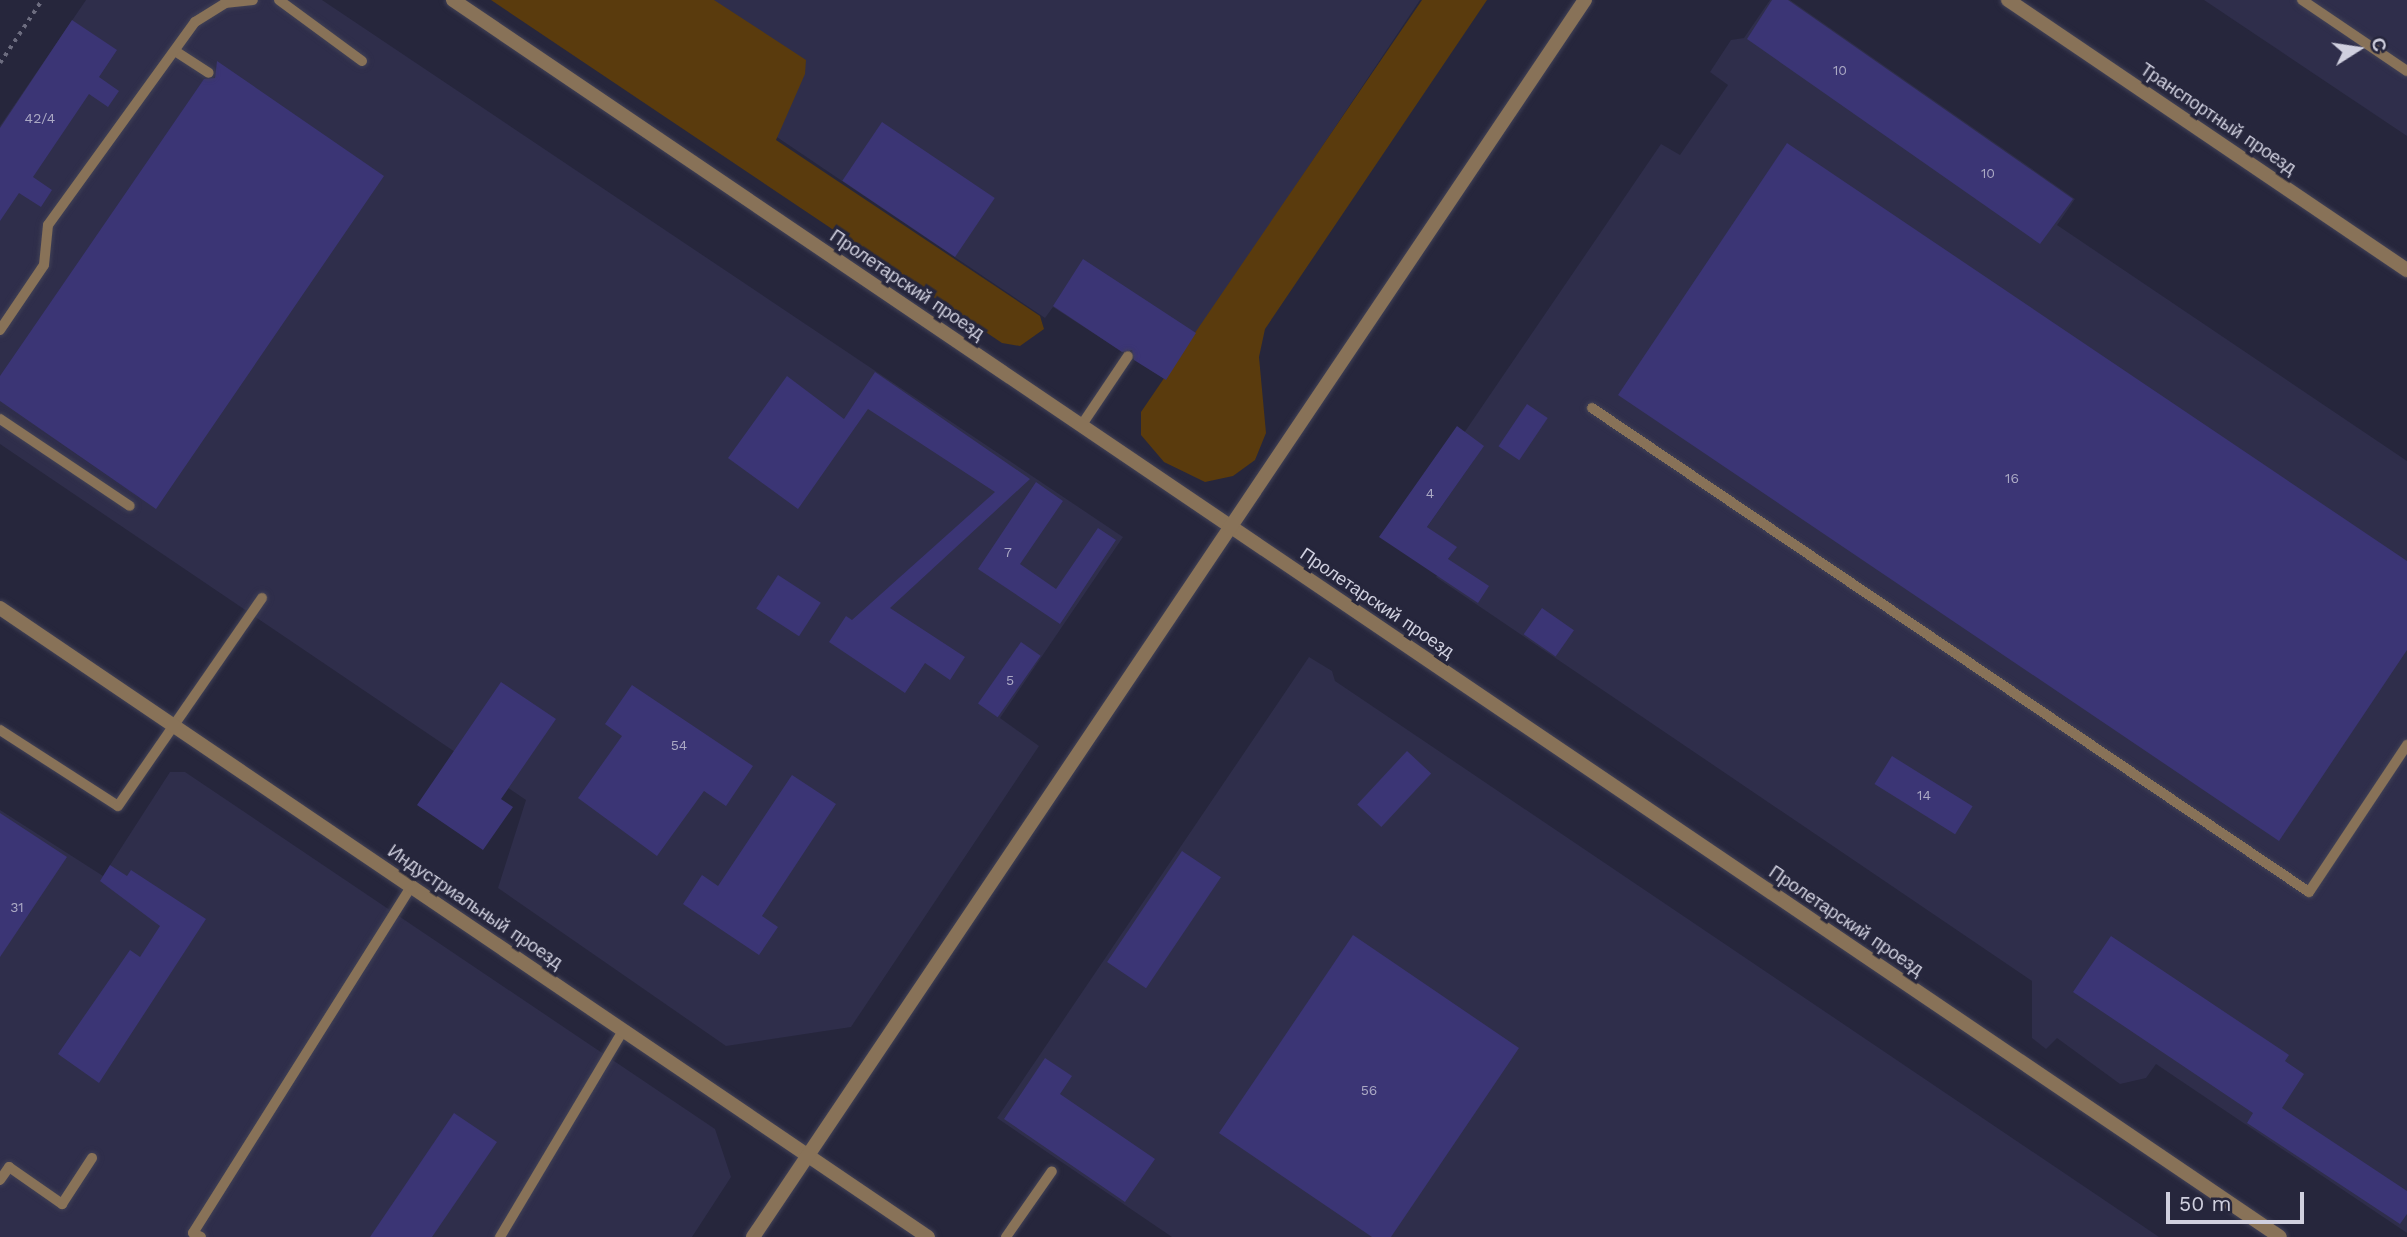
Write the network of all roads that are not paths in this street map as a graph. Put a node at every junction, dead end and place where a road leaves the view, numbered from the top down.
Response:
1 (253, 0) edge
2 (279, 0) edge
3 (453, 0) edge
4 (1585, 0) edge
5 (2008, 0) edge
6 (2302, 0) edge
7 (2028, 6) edge
8 (175, 51) junction
9 (362, 61) dead end
10 (2407, 71) edge
11 (209, 73) dead end
12 (2407, 270) edge
13 (0, 330) edge
14 (1128, 356) dead end
15 (1592, 408) dead end
16 (0, 419) edge
17 (1081, 426) junction
18 (130, 506) dead end
19 (1233, 529) junction
20 (262, 598) dead end
21 (0, 608) edge
22 (171, 724) junction
23 (0, 730) edge
24 (2407, 745) edge
25 (411, 887) junction
26 (623, 1031) junction
27 (808, 1156) junction
28 (92, 1158) dead end
29 (1052, 1171) dead end
30 (0, 1180) edge
31 (201, 1237) edge
32 (500, 1237) edge
33 (753, 1237) edge
34 (928, 1237) edge
35 (1006, 1237) edge
36 (2280, 1237) edge

1 - 8 lane
2 - 9 lane
3 - 17 street, Пролетарский проезд
4 - 19 street
5 - 7 street, Транспортный проезд
6 - 10 lane
7 - 12 street, Транспортный проезд
8 - 11 lane
8 - 13 lane
14 - 17 lane
15 - 24 lane
16 - 18 lane
17 - 19 street, Пролетарский проезд
19 - 27 street
19 - 36 street, Пролетарский проезд
20 - 22 lane
21 - 22 street, Индустриальный проезд
22 - 23 lane
22 - 25 street, Индустриальный проезд
25 - 26 street, Индустриальный проезд
25 - 31 lane
26 - 27 street, Индустриальный проезд
26 - 32 lane
27 - 33 street
27 - 34 street, Индустриальный проезд
28 - 30 lane
29 - 35 lane

